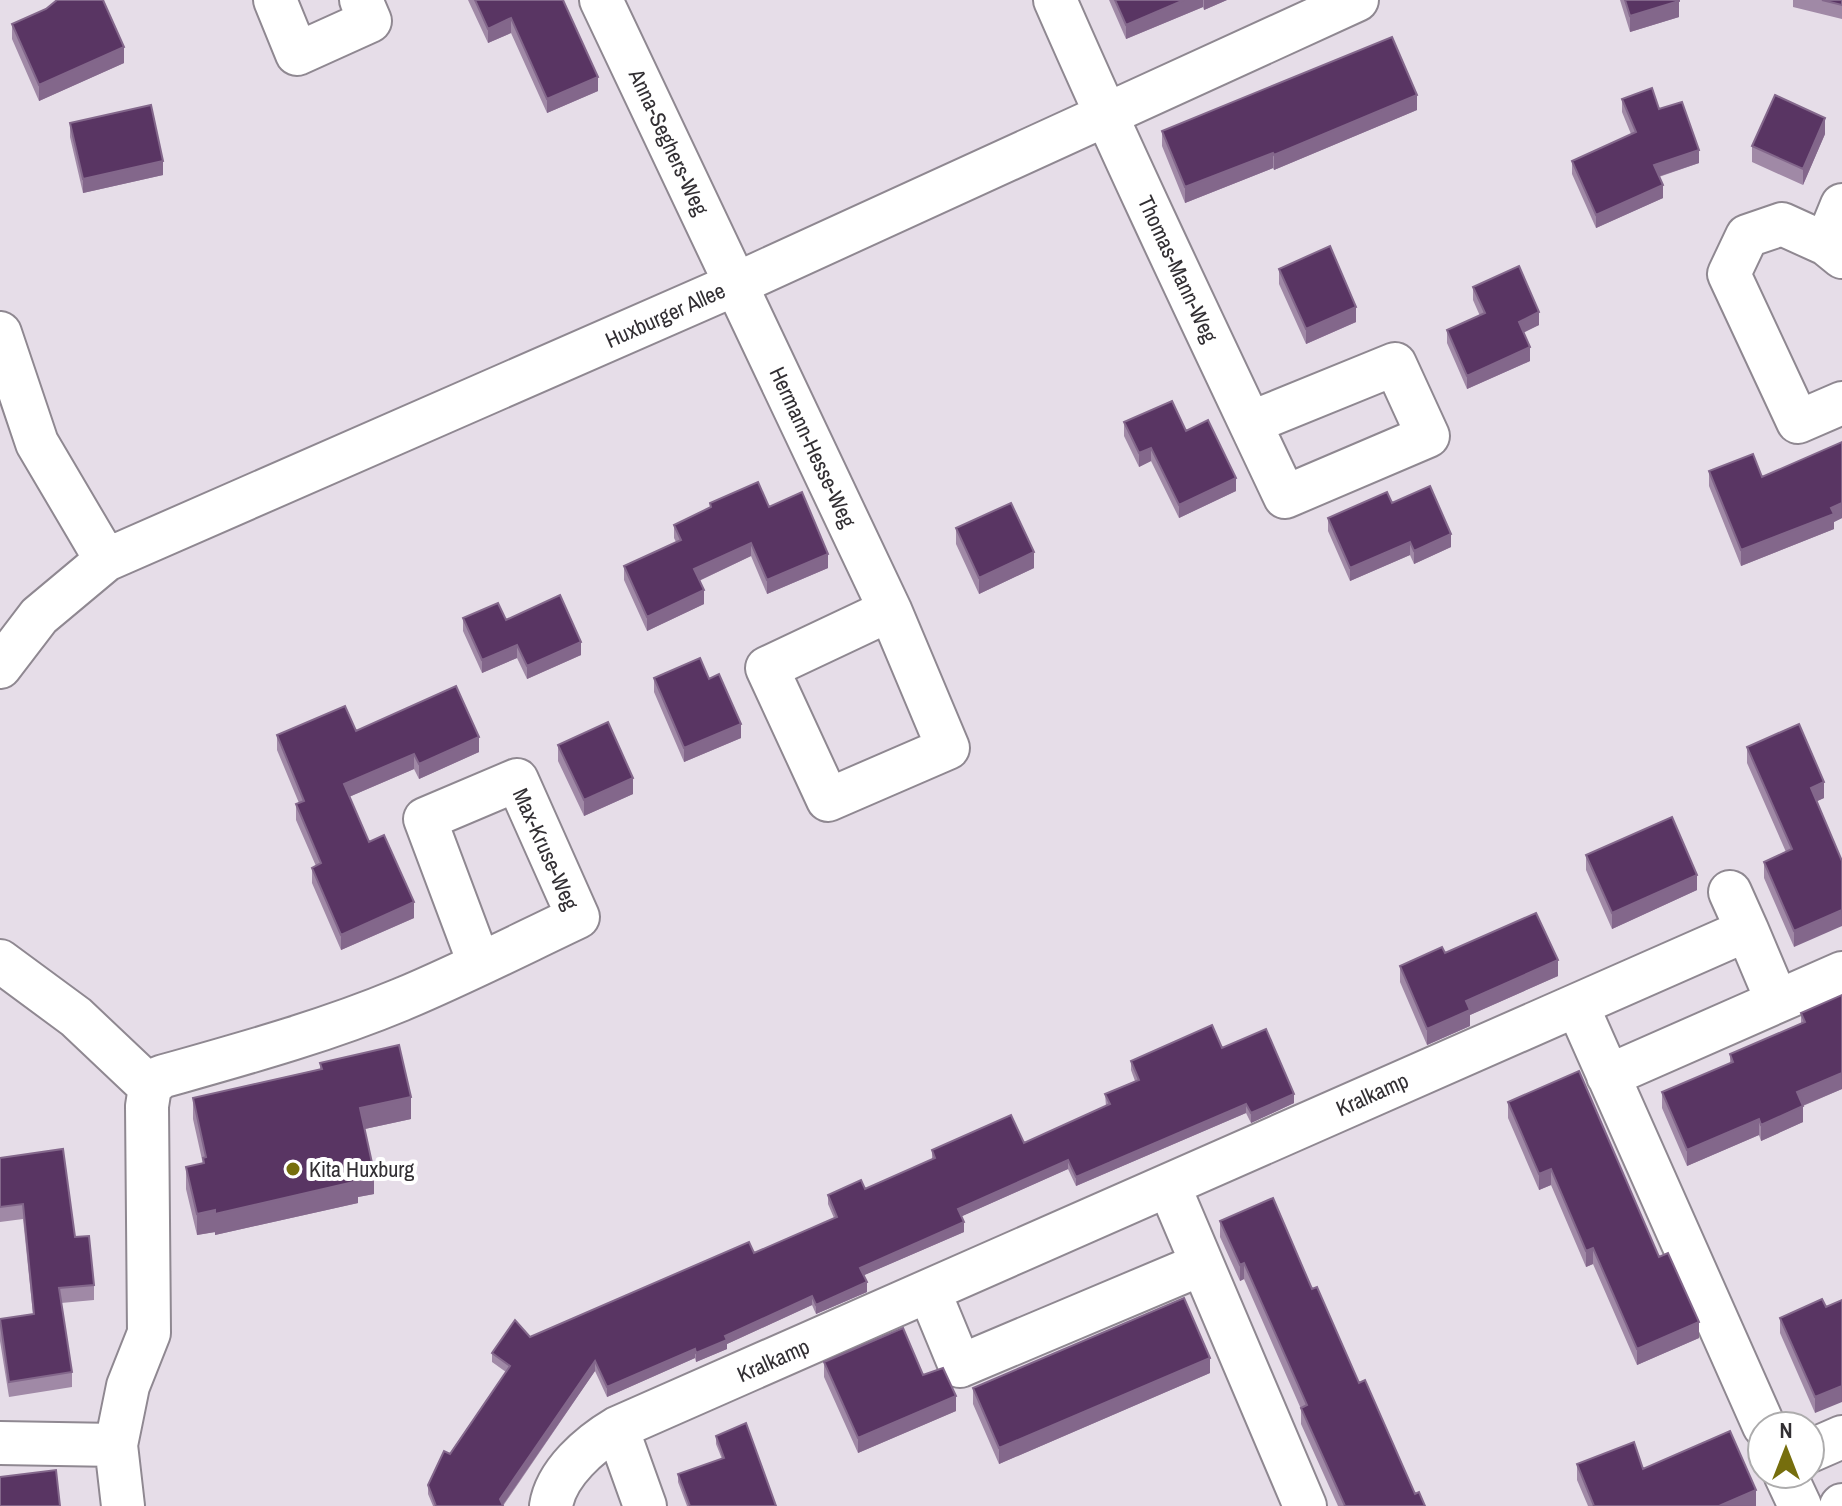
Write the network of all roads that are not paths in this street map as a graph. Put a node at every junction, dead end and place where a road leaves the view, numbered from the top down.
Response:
1 (275, 0) edge
2 (361, 0) edge
3 (601, 0) edge
4 (1055, 0) edge
5 (1357, 0) edge
6 (1105, 115) junction
7 (1842, 205) edge
8 (1834, 251) edge
9 (736, 284) junction
10 (0, 333) edge
11 (1842, 403) edge
12 (1250, 423) dead end
13 (106, 560) junction
14 (890, 610) junction
15 (0, 667) edge
16 (1730, 892) dead end
17 (1747, 930) junction
18 (0, 961) edge
19 (479, 963) dead end
20 (1842, 973) edge
21 (1777, 1001) junction
22 (1577, 1005) junction
23 (1608, 1076) junction
24 (150, 1087) junction
25 (1169, 1186) junction
26 (1202, 1264) junction
27 (929, 1291) junction
28 (1757, 1410) edge
29 (617, 1428) junction
30 (0, 1443) edge
31 (116, 1445) junction
32 (123, 1506) edge
33 (551, 1506) edge
34 (645, 1506) edge
35 (1305, 1506) edge

1 - 2 street
3 - 9 street, Anna-Seghers-Weg
4 - 6 street, Thomas-Mann-Weg
5 - 6 street, Huxburger Allee
6 - 9 street, Huxburger Allee
6 - 12 street, Thomas-Mann-Weg
7 - 8 street
8 - 11 street
9 - 13 street, Huxburger Allee
9 - 14 street, Hermann-Hesse-Weg
10 - 13 street
13 - 15 street, Huxburger Allee
14 - 14 street, Hermann-Hesse-Weg
16 - 17 street
17 - 21 street
17 - 22 street, Kralkamp
18 - 24 street
19 - 24 street
20 - 21 street
21 - 23 street
22 - 23 street
22 - 25 street, Kralkamp
23 - 28 street
24 - 31 street
25 - 26 street
25 - 27 street, Kralkamp
26 - 27 street
26 - 35 street
27 - 29 street, Kralkamp
29 - 33 street, Kralkamp
29 - 34 street
30 - 31 street
31 - 32 street

